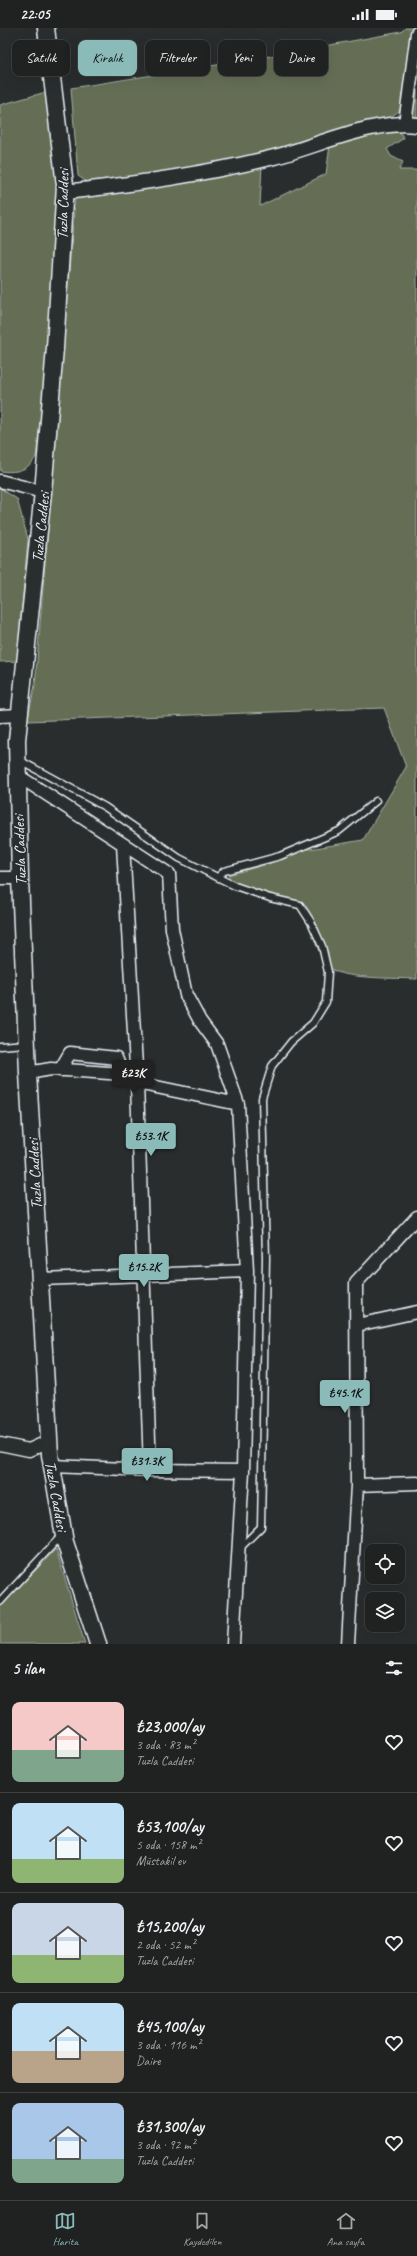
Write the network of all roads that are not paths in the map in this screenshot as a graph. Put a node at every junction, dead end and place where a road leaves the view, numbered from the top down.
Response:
1 (46, 28) edge
2 (417, 33) edge
3 (411, 124) edge
4 (65, 192) junction
5 (0, 481) edge
6 (43, 492) junction
7 (20, 715) junction
8 (0, 716) edge
9 (17, 759) junction
10 (17, 775) junction
11 (376, 801) dead end
12 (123, 845) junction
13 (218, 877) junction
14 (0, 878) edge
15 (20, 878) junction
16 (27, 1044) junction
17 (0, 1046) edge
18 (60, 1070) junction
19 (28, 1073) junction
20 (123, 1074) junction
21 (137, 1083) junction
22 (238, 1104) junction
23 (417, 1217) edge
24 (247, 1271) junction
25 (143, 1276) junction
26 (41, 1279) junction
27 (417, 1312) edge
28 (357, 1325) junction
29 (49, 1442) junction
30 (0, 1444) edge
31 (52, 1466) junction
32 (150, 1470) junction
33 (243, 1471) junction
34 (417, 1483) edge
35 (357, 1485) junction
36 (64, 1533) junction
37 (238, 1549) junction
38 (0, 1602) edge
39 (98, 1644) edge
40 (233, 1644) edge
41 (348, 1644) edge

1 - 4 main road, Tuzla Caddesi
2 - 3 street
3 - 4 street
4 - 6 main road, Tuzla Caddesi
5 - 6 street
6 - 7 main road, Tuzla Caddesi
7 - 8 street
7 - 9 main road, Tuzla Caddesi
9 - 10 main road, Tuzla Caddesi
9 - 13 lane
10 - 12 street
10 - 15 main road, Tuzla Caddesi
11 - 13 lane
12 - 21 street
12 - 22 street
13 - 37 lane
14 - 15 street
15 - 16 main road, Tuzla Caddesi
16 - 17 lane
16 - 19 main road, Tuzla Caddesi
18 - 19 street
18 - 20 street
18 - 20 street
19 - 26 main road, Tuzla Caddesi
20 - 21 street
21 - 22 street
21 - 25 street
22 - 24 street
23 - 28 street
24 - 25 street
24 - 33 street
25 - 26 street
25 - 32 street
26 - 29 main road, Tuzla Caddesi
27 - 28 street
28 - 35 street
29 - 30 street
29 - 31 main road, Tuzla Caddesi
31 - 32 street
31 - 36 main road, Tuzla Caddesi
32 - 33 street
33 - 37 street
34 - 35 street
35 - 41 street
36 - 38 lane
36 - 39 main road, Tuzla Caddesi
37 - 40 street

